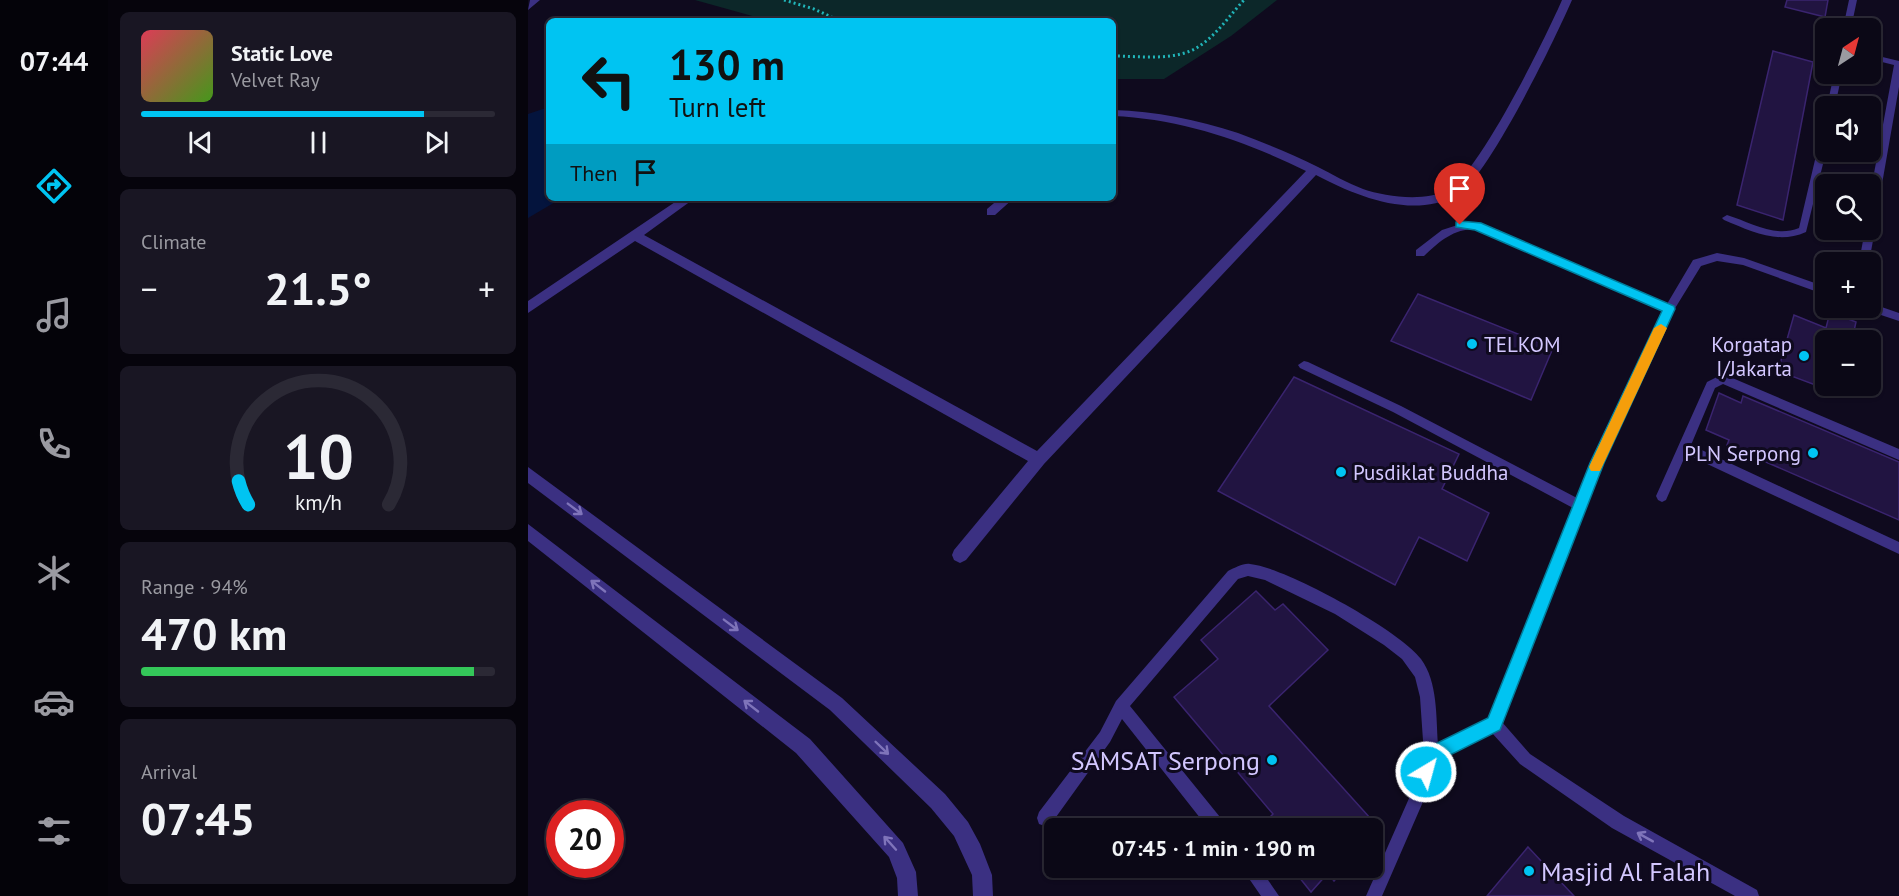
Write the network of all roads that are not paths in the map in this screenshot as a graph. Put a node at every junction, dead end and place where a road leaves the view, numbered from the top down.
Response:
1 (535, 0) edge
2 (1567, 0) edge
3 (1853, 0) edge
4 (528, 7) edge
5 (1849, 18) edge
6 (1881, 59) edge
7 (1899, 64) edge
8 (1116, 113) edge
9 (1819, 162) edge
10 (1313, 171) junction
11 (1879, 174) edge
12 (685, 201) edge
13 (1004, 201) edge
14 (991, 212) dead end
15 (1727, 218) dead end
16 (636, 236) junction
17 (1420, 253) dead end
18 (1815, 287) edge
19 (528, 308) edge
20 (1669, 309) junction
21 (1881, 311) edge
22 (1899, 317) edge
23 (1304, 365) dead end
24 (1683, 447) junction
25 (1899, 454) edge
26 (1039, 459) junction
27 (528, 474) edge
28 (1662, 496) dead end
29 (1580, 506) junction
30 (528, 531) edge
31 (1899, 548) edge
32 (960, 555) dead end
33 (1121, 706) junction
34 (1494, 724) junction
35 (1431, 755) junction
36 (1045, 818) dead end
37 (1210, 818) edge
38 (1257, 878) edge
39 (908, 896) edge
40 (983, 896) edge
41 (1271, 896) edge
42 (1374, 896) edge
43 (1751, 896) edge

1 - 4 street
2 - 10 street
3 - 5 lane
6 - 7 lane
7 - 11 lane
8 - 10 street
9 - 15 lane
10 - 26 street
12 - 16 street
13 - 14 street
16 - 19 street
16 - 26 street
17 - 20 lane
18 - 20 lane
20 - 29 lane
21 - 22 lane
23 - 29 lane
24 - 25 lane
24 - 28 lane
24 - 31 lane
26 - 32 street
27 -> 40 street
29 - 34 lane
39 -> 30 street
33 - 35 lane
33 - 36 lane
33 - 37 lane
34 - 35 lane
43 -> 34 lane
35 - 42 lane
38 - 41 lane

